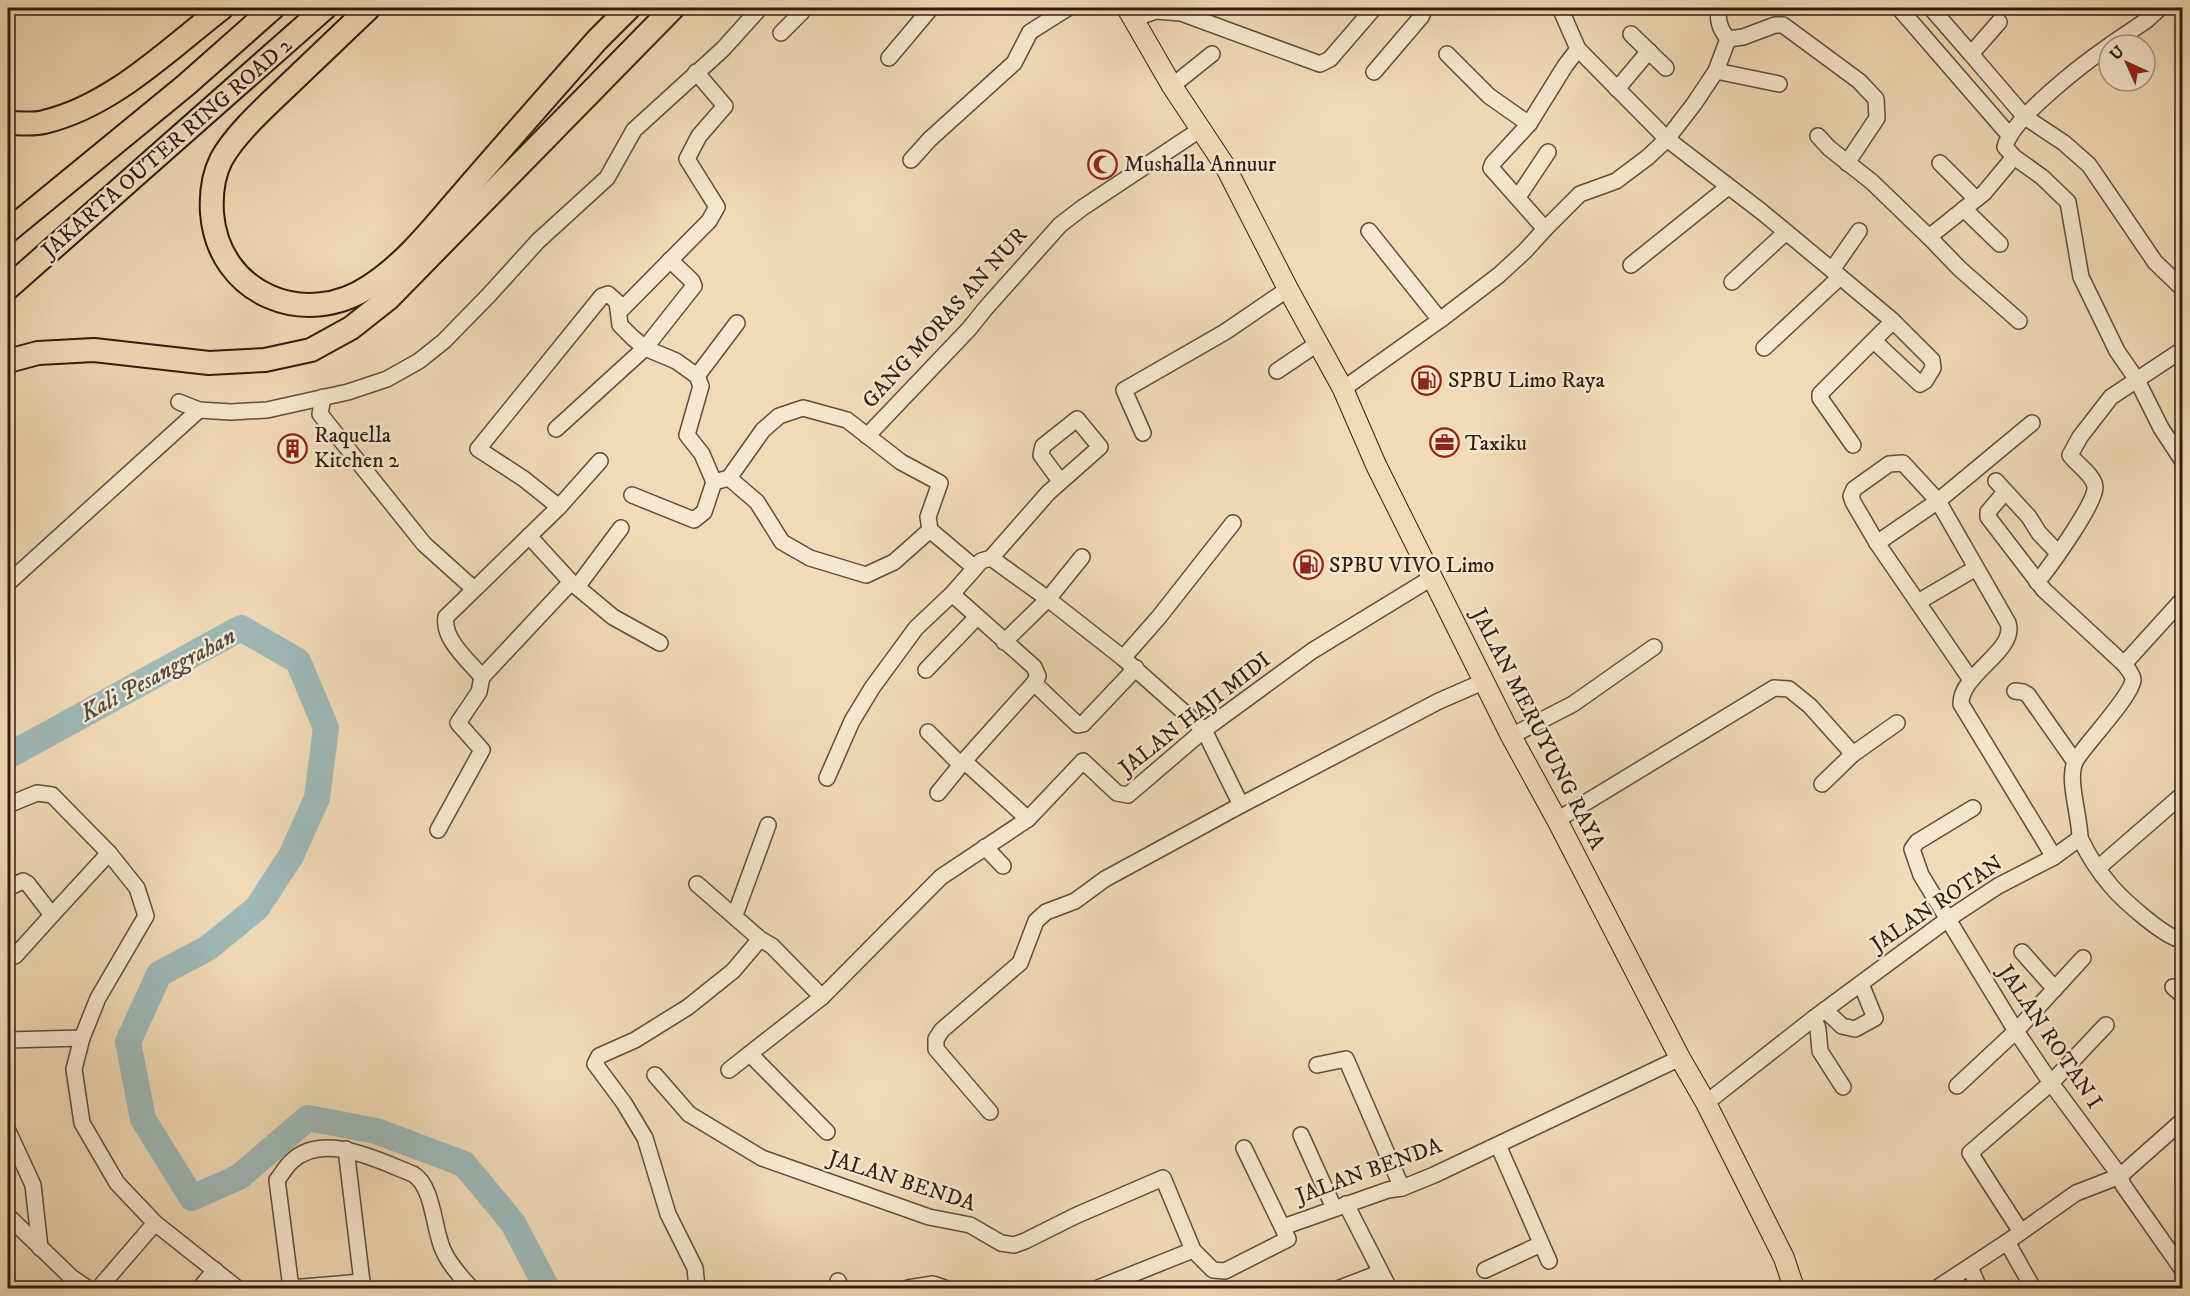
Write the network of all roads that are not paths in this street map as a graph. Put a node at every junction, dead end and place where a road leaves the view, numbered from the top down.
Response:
1 (222, 8) edge
2 (273, 8) edge
3 (325, 8) edge
4 (369, 8) edge
5 (629, 8) edge
6 (673, 8) edge
7 (760, 8) edge
8 (797, 8) edge
9 (931, 8) edge
10 (1068, 8) edge
11 (1374, 8) edge
12 (1425, 8) edge
13 (1560, 8) edge
14 (1719, 8) edge
15 (1899, 8) edge
16 (2160, 8) edge
17 (1937, 10) edge
18 (1130, 14) edge
19 (1999, 22) dead end
20 (781, 33) dead end
21 (2127, 33) edge
22 (1631, 34) dead end
23 (1728, 39) junction
24 (1578, 49) junction
25 (1649, 51) junction
26 (1212, 54) dead end
27 (1446, 54) dead end
28 (1971, 54) junction
29 (2097, 54) edge
30 (889, 58) dead end
31 (1666, 68) dead end
32 (1716, 71) junction
33 (696, 72) junction
34 (1374, 72) dead end
35 (1779, 84) dead end
36 (1172, 86) junction
37 (1617, 89) junction
38 (2025, 117) junction
39 (8, 123) edge
40 (1529, 124) junction
41 (1201, 129) junction
42 (1818, 136) dead end
43 (2010, 136) junction
44 (1667, 139) junction
45 (1548, 152) dead end
46 (2014, 158) junction
47 (911, 160) dead end
48 (1847, 163) junction
49 (1940, 164) dead end
50 (1728, 187) junction
51 (1518, 197) junction
52 (1970, 204) junction
53 (1545, 229) junction
54 (8, 231) edge
55 (1369, 231) dead end
56 (1859, 231) dead end
57 (1786, 232) junction
58 (1929, 237) junction
59 (2001, 244) dead end
60 (670, 260) junction
61 (1631, 265) dead end
62 (1836, 274) junction
63 (1732, 282) dead end
64 (8, 288) edge
65 (2182, 288) edge
66 (1288, 289) junction
67 (620, 311) junction
68 (1440, 321) junction
69 (1893, 321) junction
70 (2019, 321) dead end
71 (737, 323) dead end
72 (1874, 341) junction
73 (1317, 344) junction
74 (645, 348) junction
75 (1764, 348) dead end
76 (2182, 350) edge
77 (8, 361) edge
78 (1277, 371) dead end
79 (697, 376) junction
80 (2137, 380) junction
81 (1343, 389) junction
82 (323, 397) junction
83 (179, 402) dead end
84 (199, 410) junction
85 (2032, 423) dead end
86 (556, 429) dead end
87 (1143, 433) dead end
88 (867, 436) junction
89 (1853, 445) dead end
90 (2182, 460) edge
91 (600, 461) dead end
92 (729, 478) junction
93 (1060, 481) dead end
94 (714, 482) junction
95 (632, 495) dead end
96 (1938, 501) junction
97 (559, 507) junction
98 (1233, 523) dead end
99 (621, 528) dead end
100 (930, 530) junction
101 (528, 536) junction
102 (1877, 543) junction
103 (2058, 553) junction
104 (1082, 557) dead end
105 (990, 558) junction
106 (975, 568) junction
107 (1976, 568) junction
108 (1432, 577) junction
109 (2037, 582) junction
110 (8, 583) edge
111 (574, 584) junction
112 (474, 589) junction
113 (952, 594) junction
114 (1048, 598) junction
115 (2182, 600) edge
116 (1918, 602) junction
117 (976, 618) junction
118 (1004, 642) junction
119 (660, 643) dead end
120 (1653, 647) dead end
121 (1124, 657) junction
122 (2124, 664) junction
123 (1136, 668) junction
124 (926, 670) dead end
125 (482, 678) junction
126 (1971, 680) junction
127 (1485, 681) junction
128 (1034, 683) junction
129 (2015, 691) dead end
130 (1897, 723) dead end
131 (1204, 729) junction
132 (928, 732) dead end
133 (1511, 736) junction
134 (1853, 754) junction
135 (2075, 762) junction
136 (962, 763) junction
137 (827, 778) dead end
138 (1822, 784) dead end
139 (938, 793) dead end
140 (2182, 795) edge
141 (1241, 805) junction
142 (8, 806) edge
143 (1973, 808) dead end
144 (1028, 819) junction
145 (1557, 820) junction
146 (768, 825) dead end
147 (438, 830) dead end
148 (2080, 838) junction
149 (985, 846) junction
150 (109, 854) junction
151 (2054, 857) junction
152 (1003, 866) dead end
153 (2098, 868) junction
154 (697, 884) dead end
155 (8, 888) edge
156 (52, 915) junction
157 (735, 915) junction
158 (1948, 919) junction
159 (760, 939) junction
160 (2182, 940) edge
161 (2022, 952) dead end
162 (8, 956) edge
163 (2083, 958) dead end
164 (1861, 984) junction
165 (2055, 989) junction
166 (822, 997) junction
167 (1820, 1014) junction
168 (2106, 1025) dead end
169 (2016, 1031) junction
170 (82, 1038) junction
171 (8, 1040) edge
172 (750, 1054) junction
173 (1680, 1058) junction
174 (1317, 1065) dead end
175 (729, 1070) dead end
176 (655, 1075) dead end
177 (2050, 1083) junction
178 (1957, 1086) dead end
179 (1843, 1087) dead end
180 (1706, 1103) junction
181 (990, 1112) dead end
182 (2182, 1121) edge
183 (8, 1131) edge
184 (827, 1132) dead end
185 (1301, 1135) dead end
186 (1498, 1145) junction
187 (1244, 1148) dead end
188 (346, 1149) junction
189 (2120, 1176) junction
190 (1402, 1188) junction
191 (1340, 1206) junction
192 (10, 1218) dead end
193 (155, 1223) junction
194 (1282, 1227) junction
195 (2021, 1232) junction
196 (2007, 1242) junction
197 (1541, 1244) junction
198 (40, 1248) junction
199 (1193, 1250) junction
200 (1549, 1262) dead end
201 (2181, 1262) edge
202 (1970, 1268) junction
203 (215, 1270) junction
204 (1485, 1270) dead end
205 (363, 1285) edge
206 (87, 1288) edge
207 (99, 1288) edge
208 (200, 1288) edge
209 (237, 1288) edge
210 (291, 1288) edge
211 (471, 1288) edge
212 (697, 1288) edge
213 (908, 1288) edge
214 (945, 1288) edge
215 (1098, 1288) edge
216 (1340, 1288) edge
217 (1380, 1288) edge
218 (1389, 1288) edge
219 (1794, 1288) edge
220 (1937, 1288) edge
221 (1979, 1288) edge
222 (2033, 1288) edge

1 - 39 highway
2 - 54 highway, JAKARTA OUTER RING ROAD 2
3 - 64 highway, JAKARTA OUTER RING ROAD 2
4 - 5 highway
6 - 77 highway
7 - 33 street
8 - 20 street
9 - 30 street
10 - 47 street
11 - 18 street
12 - 34 street
13 - 24 street
14 - 23 street
15 - 43 street
16 - 21 street
17 - 28 street
18 - 36 main road, JALAN MERUYUNG RAYA
19 - 28 street
22 - 25 street
23 - 32 street
23 - 48 street
24 - 37 street
24 - 40 street
25 - 31 street
25 - 37 street
26 - 36 street
27 - 40 street
28 - 38 street
29 - 38 street
32 - 35 street
32 - 44 street
33 - 60 street
33 - 82 street
36 - 41 main road, JALAN MERUYUNG RAYA
37 - 44 street
38 - 43 street
38 - 65 street
40 - 51 street
41 - 66 main road, JALAN MERUYUNG RAYA
41 - 88 street, GANG MORAS AN NUR
42 - 48 street
43 - 46 street
44 - 50 street
44 - 53 street
45 - 51 street
46 - 52 street
46 - 80 street
48 - 58 street
49 - 52 street
50 - 57 street
50 - 61 street
51 - 53 street
52 - 58 street
52 - 59 street
53 - 68 street
55 - 68 street
56 - 62 street
57 - 62 street
57 - 63 street
58 - 70 street
60 - 67 street
60 - 74 street
62 - 69 street
62 - 75 street
66 - 73 main road, JALAN MERUYUNG RAYA
66 - 87 street
67 - 74 street
67 - 97 street
68 - 81 street
69 - 72 street
69 - 72 street
71 - 79 street
72 - 89 street
73 - 78 street
73 - 81 main road, JALAN MERUYUNG RAYA
74 - 79 street
74 - 86 street
76 - 80 street
79 - 94 street
80 - 90 street
80 - 103 street
81 - 108 main road, JALAN MERUYUNG RAYA
82 - 84 street
82 - 112 street
83 - 84 street
84 - 110 street
85 - 96 street
88 - 92 street, GANG MORAS AN NUR
88 - 100 street
91 - 97 street
92 - 94 street
92 - 100 street
93 - 105 street
94 - 95 street
96 - 102 street
96 - 102 street
96 - 107 street
97 - 101 street
98 - 121 street
99 - 111 street
100 - 106 street
101 - 111 street
101 - 112 street
102 - 116 street
103 - 109 street
103 - 109 street
104 - 114 street
105 - 106 street
105 - 114 street
106 - 113 street
107 - 116 street
107 - 126 street
108 - 127 main road, JALAN MERUYUNG RAYA
108 - 131 street, JALAN HAJI MIDI
109 - 122 street
111 - 119 street
111 - 125 street
112 - 125 street
113 - 117 street
113 - 137 street
114 - 118 street
114 - 121 street
115 - 122 street
116 - 126 street
117 - 118 street
117 - 124 street
118 - 128 street
120 - 133 street
121 - 123 street
122 - 135 street
123 - 128 street
123 - 131 street
125 - 147 street
126 - 151 street
127 - 133 main road, JALAN MERUYUNG RAYA
127 - 141 street
128 - 136 street
129 - 135 street
130 - 134 street
131 - 141 street
131 - 144 street, JALAN HAJI MIDI
132 - 136 street
133 - 145 main road, JALAN MERUYUNG RAYA
134 - 138 street
134 - 145 street
135 - 148 street
136 - 139 street
136 - 144 street
140 - 153 street
141 - 181 street
142 - 150 street
143 - 158 street, JALAN ROTAN I
144 - 149 street, JALAN HAJI MIDI
145 - 173 main road, JALAN MERUYUNG RAYA
146 - 157 street
148 - 151 street, JALAN ROTAN
148 - 153 street
149 - 152 street
149 - 166 street, JALAN HAJI MIDI
150 - 156 street
150 - 170 street
151 - 158 street, JALAN ROTAN
153 - 160 street
154 - 157 street
155 - 156 street
156 - 162 street
157 - 159 street
158 - 164 street, JALAN ROTAN
158 - 169 street, JALAN ROTAN I
159 - 166 street
159 - 212 street
161 - 165 street
163 - 165 street
164 - 167 street, JALAN ROTAN
164 - 167 street
165 - 169 street
166 - 172 street, JALAN HAJI MIDI
167 - 179 street
167 - 180 street, JALAN ROTAN
168 - 177 street
169 - 177 street, JALAN ROTAN I
169 - 178 street
170 - 171 street
170 - 193 street
172 - 175 street, JALAN HAJI MIDI
172 - 184 street
173 - 180 main road, JALAN MERUYUNG RAYA
173 - 186 street, JALAN BENDA
174 - 190 street
176 - 199 street, JALAN BENDA
177 - 189 street, JALAN ROTAN I
177 - 195 street
180 - 219 main road, JALAN MERUYUNG RAYA
182 - 189 street
183 - 198 street
185 - 191 street
186 - 190 street, JALAN BENDA
186 - 197 street
187 - 194 street
188 - 205 street
188 - 210 street
188 - 211 street
189 - 195 street
189 - 201 street, JALAN ROTAN I
190 - 191 street, JALAN BENDA
191 - 194 street, JALAN BENDA
191 - 218 street
192 - 198 street
193 - 203 street
193 - 207 street
194 - 199 street, JALAN BENDA
195 - 196 street
196 - 202 street
196 - 222 street
197 - 200 street
197 - 204 street
198 - 206 street
199 - 215 street
202 - 220 street
202 - 221 street
203 - 208 street
203 - 209 street
205 - 210 street
213 - 214 street
216 - 217 street

